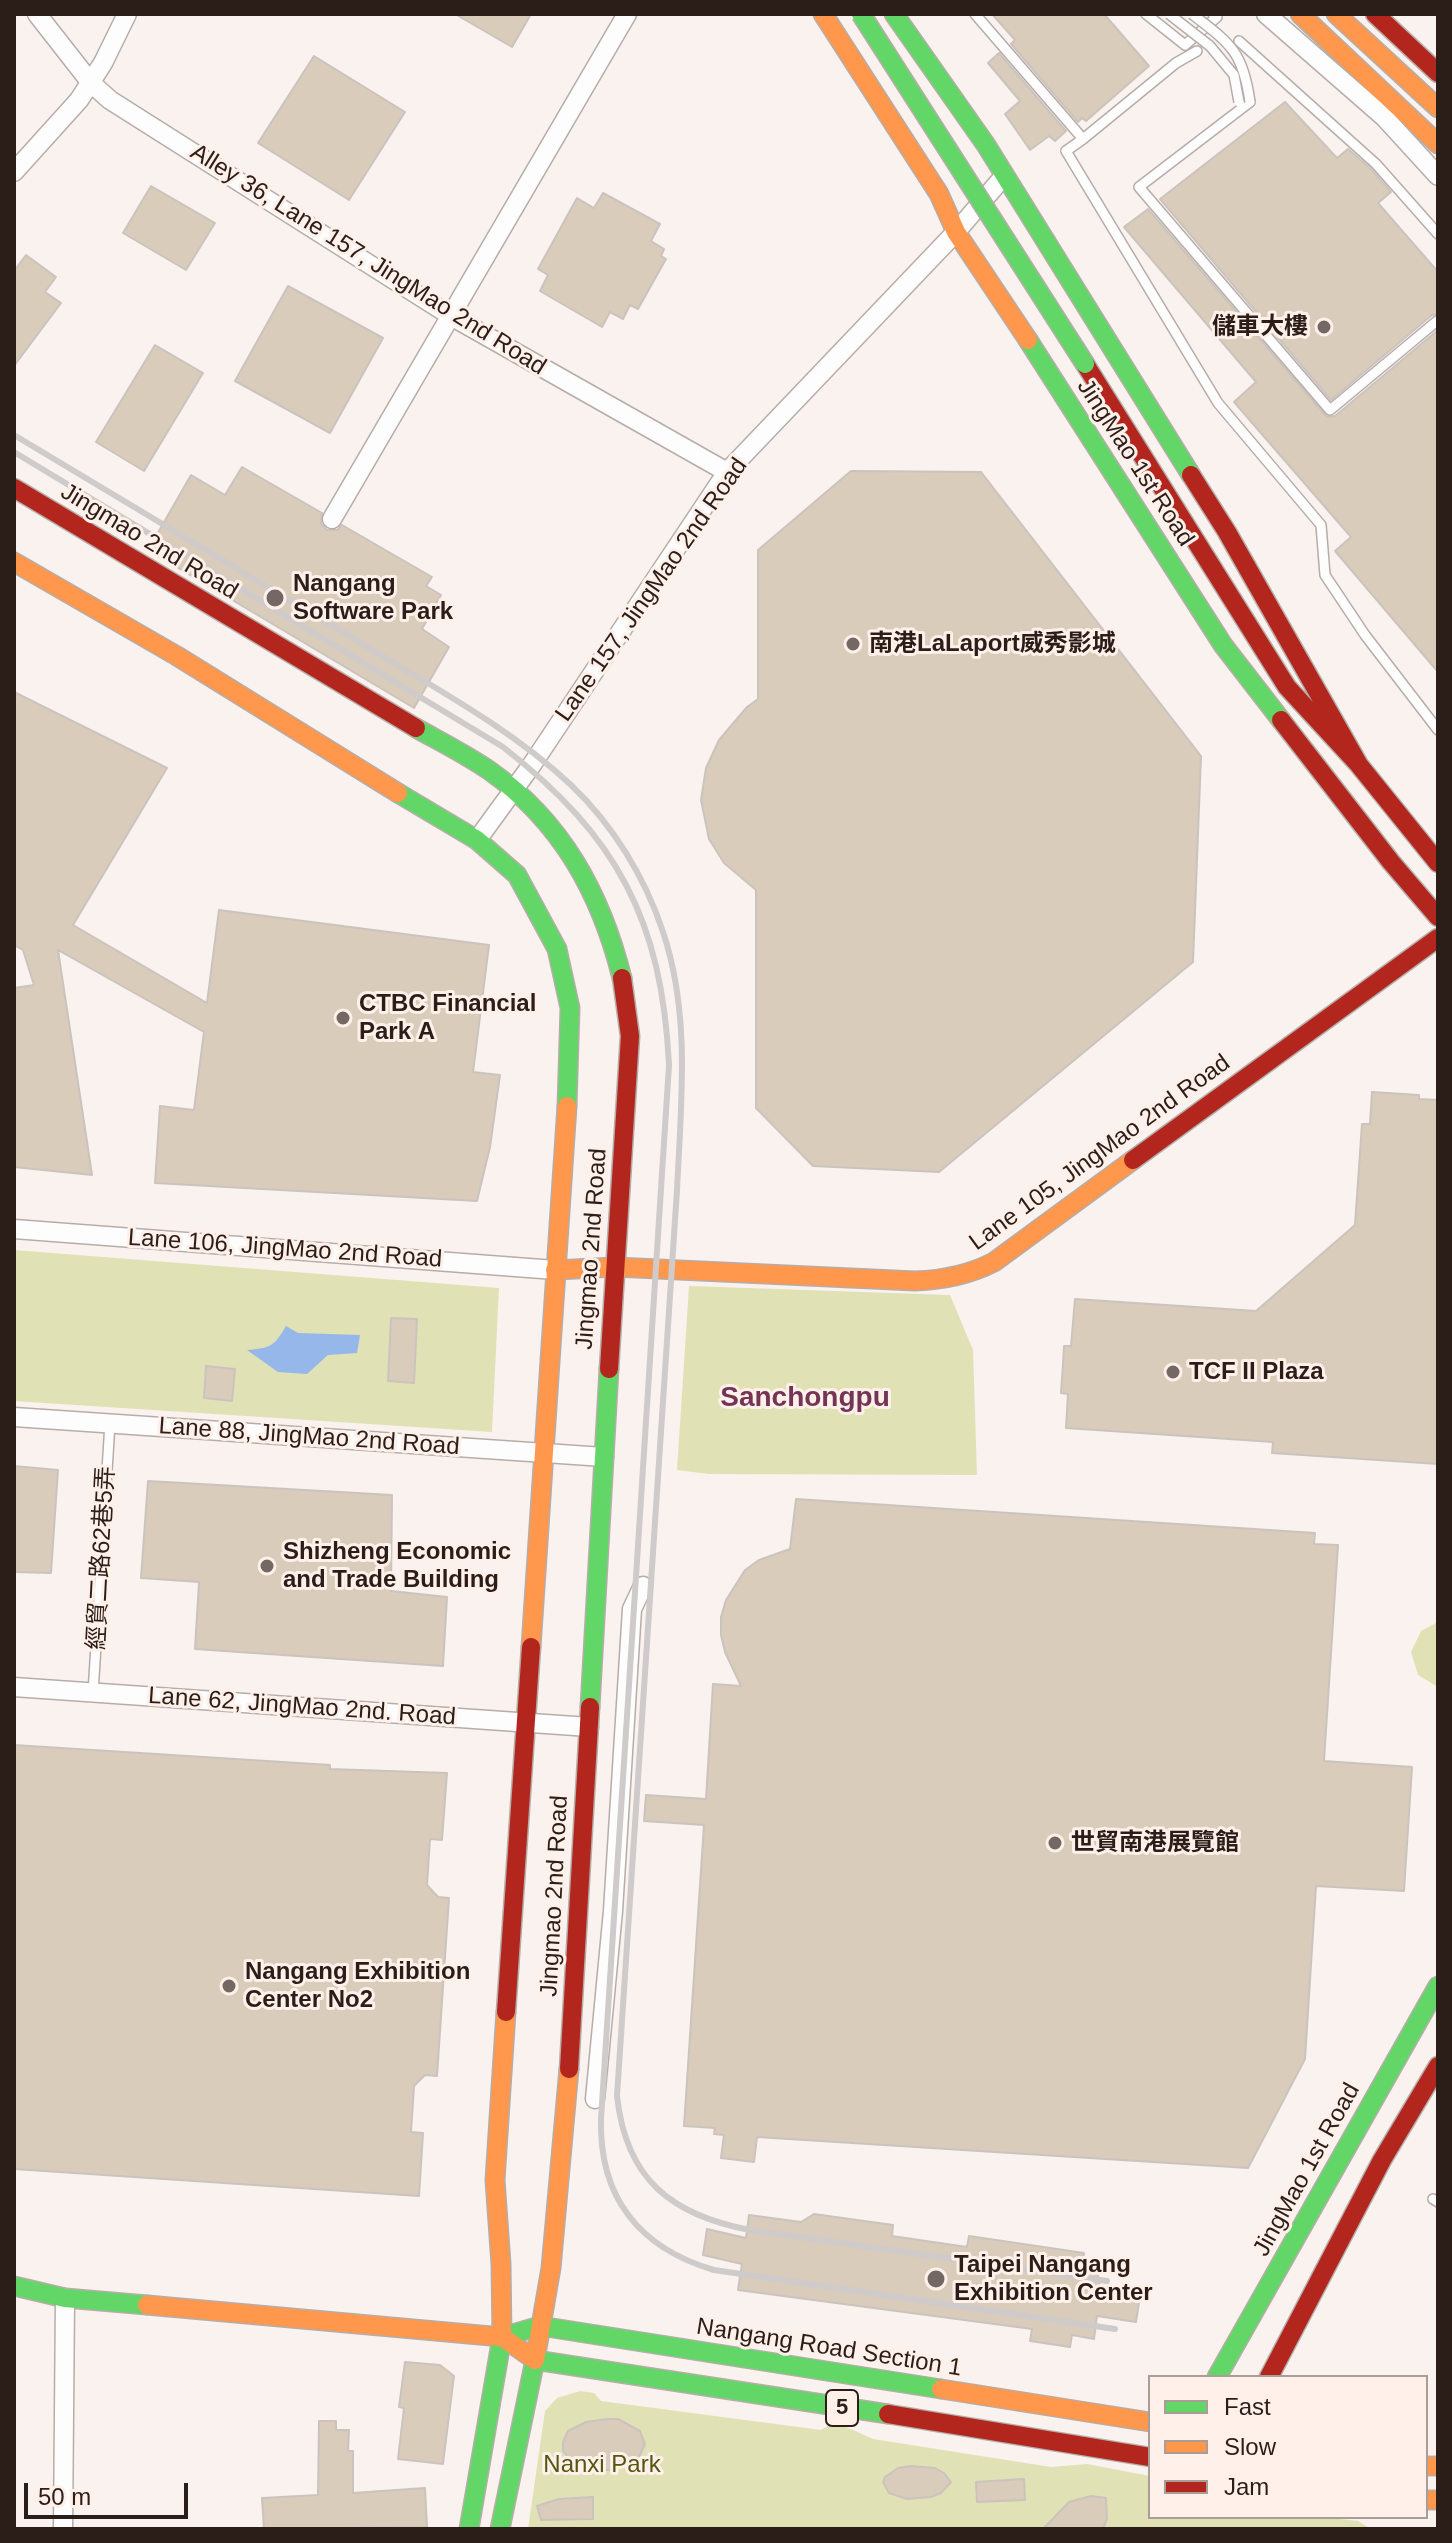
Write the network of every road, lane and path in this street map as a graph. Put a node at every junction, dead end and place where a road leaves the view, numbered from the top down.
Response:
1 (37, 14) edge
2 (127, 14) edge
3 (627, 14) edge
4 (823, 14) edge
5 (861, 14) edge
6 (975, 14) edge
7 (1146, 14) edge
8 (1169, 14) edge
9 (1192, 14) edge
10 (1213, 14) edge
11 (1266, 14) edge
12 (1300, 14) edge
13 (1336, 14) edge
14 (1361, 14) edge
15 (1375, 14) edge
16 (901, 17) edge
17 (1239, 41) dead end
18 (1197, 51) dead end
19 (1438, 73) edge
20 (1438, 81) edge
21 (91, 83) junction
22 (1240, 106) junction
23 (1438, 108) edge
24 (1083, 139) junction
25 (1438, 144) edge
26 (14, 172) edge
27 (1004, 176) junction
28 (1438, 176) edge
29 (956, 232) junction
30 (1438, 234) edge
31 (451, 316) junction
32 (1437, 321) edge
33 (727, 472) junction
34 (14, 488) edge
35 (332, 519) dead end
36 (14, 562) edge
37 (1438, 730) edge
38 (1359, 765) junction
39 (515, 790) junction
40 (477, 840) junction
41 (1438, 863) edge
42 (1438, 917) edge
43 (1438, 938) edge
44 (14, 1229) edge
45 (615, 1267) junction
46 (555, 1270) junction
47 (14, 1417) edge
48 (110, 1423) junction
49 (544, 1453) junction
50 (604, 1457) junction
51 (643, 1586) dead end
52 (14, 1687) edge
53 (93, 1693) junction
54 (525, 1722) junction
55 (589, 1727) junction
56 (1438, 1986) edge
57 (1438, 2066) edge
58 (595, 2099) dead end
59 (14, 2286) edge
60 (65, 2298) junction
61 (14, 2304) edge
62 (540, 2326) junction
63 (502, 2337) junction
64 (535, 2360) junction
65 (1218, 2375) edge
66 (1270, 2375) edge
67 (1148, 2422) edge
68 (1148, 2456) edge
69 (63, 2529) edge
70 (469, 2529) edge
71 (500, 2529) edge

1 - 21 street, Alley 36, Lane 157, JingMao 2nd Road
2 - 21 street
3 - 31 street
4 - 29 main road, JingMao 1st Road
5 - 38 main road, bridge
6 - 24 lane
7 - 10 lane
8 - 22 lane, bridge
9 - 22 lane, bridge
11 - 28 street
12 - 25 main road
13 - 23 main road
14 - 20 lane
15 - 19 main road
16 - 27 main road, JingMao 1st Road
17 - 30 lane
18 - 24 lane
21 - 26 street
21 - 31 street, Alley 36, Lane 157, JingMao 2nd Road
22 - 32 lane
24 - 37 lane
27 - 29 street, Lane 157, JingMao 2nd Road
27 - 38 main road, JingMao 1st Road
29 - 33 street, Lane 157, JingMao 2nd Road
29 - 42 main road, JingMao 1st Road
31 - 33 street, Alley 36, Lane 157, JingMao 2nd Road
31 - 35 street
33 - 39 street, Lane 157, JingMao 2nd Road
34 - 39 main road, Jingmao 2nd Road
36 - 40 main road, Jingmao 2nd Road
38 - 41 main road, JingMao 1st Road
39 - 40 street, Lane 157, JingMao 2nd Road
39 - 45 main road, Jingmao 2nd Road
40 - 46 main road, Jingmao 2nd Road
43 - 45 main road, Lane 105, JingMao 2nd Road
44 - 46 street, Lane 106, JingMao 2nd Road
45 - 46 main road, Lane 105, JingMao 2nd Road
45 - 50 main road, Jingmao 2nd Road
46 - 49 main road, Jingmao 2nd Road
47 - 48 street, Lane 88, JingMao 2nd Road
48 - 49 street, Lane 88, JingMao 2nd Road
48 - 53 lane, 經貿二路62巷5弄
49 - 50 street, Lane 88, JingMao 2nd Road
49 - 54 main road, Jingmao 2nd Road
50 - 55 main road, Jingmao 2nd Road
51 - 58 street
52 - 53 street, Lane 62, JingMao 2nd. Road
53 - 54 street, Lane 62, JingMao 2nd. Road
54 - 55 street, Lane 62, JingMao 2nd. Road
54 - 63 main road, Jingmao 2nd Road
55 - 62 main road, Jingmao 2nd Road
56 - 65 main road, JingMao 1st Road
57 - 66 main road
59 - 60 main road, Nangang Road Section 1
60 - 61 main road, Nangang Road Section 1
60 - 63 main road, Nangang Road Section 1
60 - 69 street
62 - 63 main road, Nangang Road Section 1 / 5
62 - 64 main road, Jingmao 2nd Road
62 - 67 main road, Nangang Road Section 1 / 5
63 - 64 main road, Nangang Road Section 1
63 - 70 main road, Jingmao 2nd Road
64 - 68 main road, Nangang Road Section 1 / 5
64 - 71 main road, Jingmao 2nd Road

